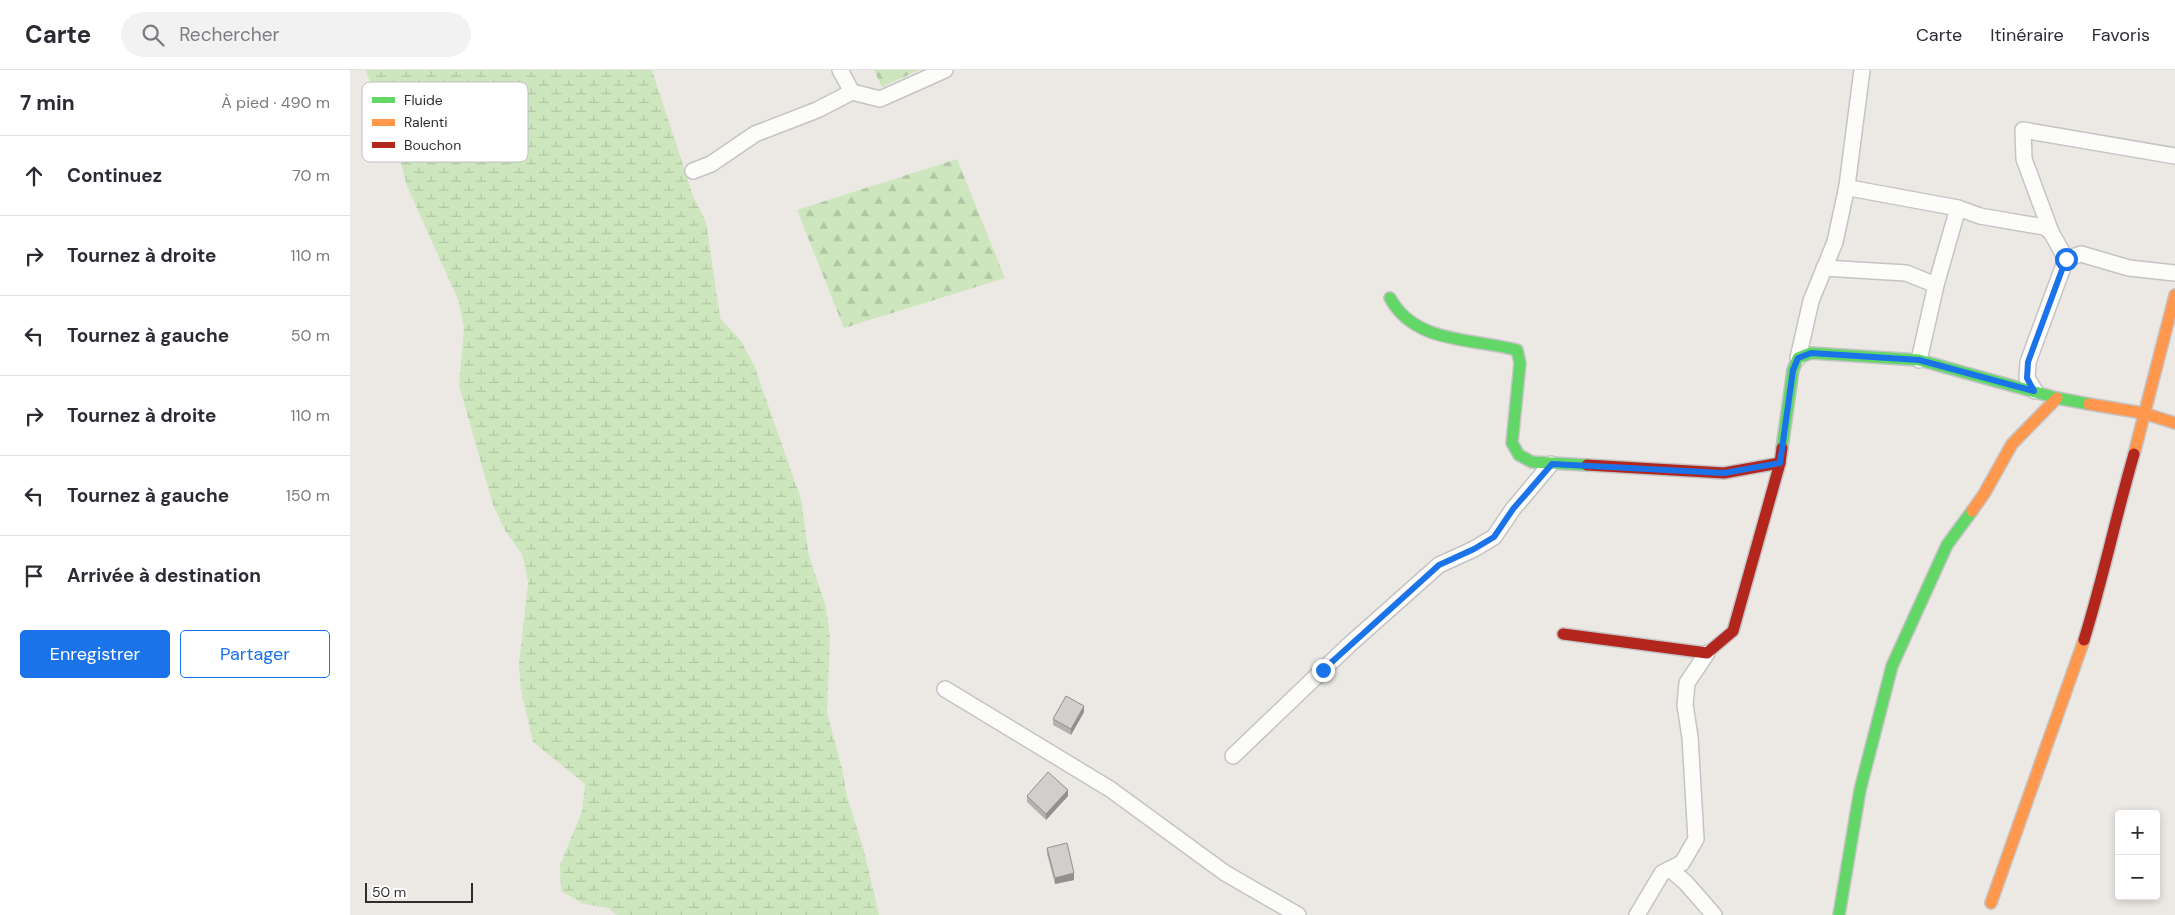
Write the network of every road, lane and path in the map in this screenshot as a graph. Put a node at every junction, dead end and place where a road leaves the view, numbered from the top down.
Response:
1 (840, 70) edge
2 (945, 70) edge
3 (1862, 70) edge
4 (852, 92) junction
5 (2175, 156) edge
6 (693, 171) dead end
7 (1847, 186) junction
8 (1958, 208) junction
9 (2051, 232) junction
10 (2066, 259) junction
11 (1824, 268) junction
12 (2175, 273) edge
13 (1936, 285) junction
14 (2175, 295) edge
15 (1390, 298) dead end
16 (1798, 358) junction
17 (1919, 360) junction
18 (2034, 391) junction
19 (2057, 398) junction
20 (2143, 413) junction
21 (2175, 423) edge
22 (1780, 463) junction
23 (1552, 464) junction
24 (1563, 634) dead end
25 (1707, 653) junction
26 (945, 689) dead end
27 (1233, 756) dead end
28 (1670, 869) junction
29 (1991, 903) dead end
30 (1298, 915) edge
31 (1636, 915) edge
32 (1714, 915) edge
33 (1839, 915) edge

1 - 4 street
2 - 4 street
3 - 7 street
4 - 6 street
5 - 9 street
7 - 8 street
7 - 11 street
8 - 9 street
8 - 13 street
9 - 10 street
10 - 12 street
10 - 18 street
11 - 13 street
11 - 16 street
13 - 17 street
14 - 20 street
15 - 23 street
16 - 17 street
16 - 22 street
17 - 18 street
18 - 19 street
19 - 20 street
19 - 33 street
20 - 21 street
20 - 29 street
22 - 23 street
22 - 25 street
23 - 27 street
24 - 25 street
25 - 28 street
26 - 30 street
28 - 31 street
28 - 32 street

